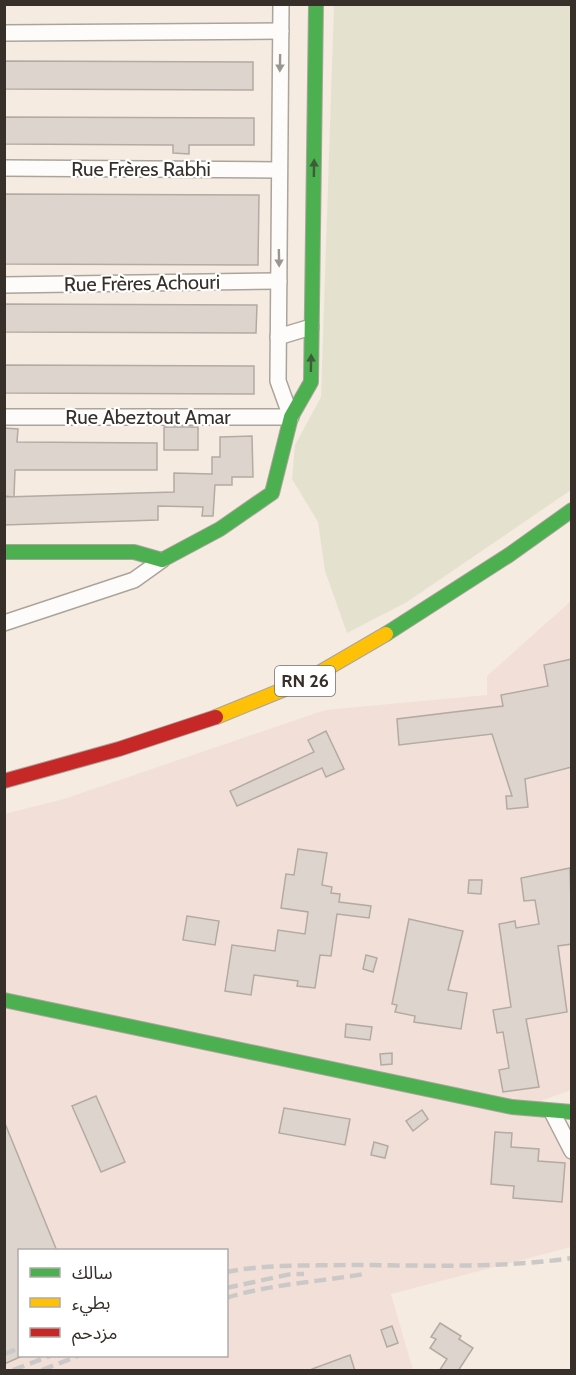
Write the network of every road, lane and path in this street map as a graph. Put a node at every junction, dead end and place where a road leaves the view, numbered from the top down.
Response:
1 (281, 4) edge
2 (316, 4) edge
3 (281, 31) junction
4 (4, 33) edge
5 (4, 168) edge
6 (278, 170) junction
7 (279, 281) junction
8 (4, 285) edge
9 (311, 327) junction
10 (278, 337) junction
11 (4, 417) edge
12 (291, 417) junction
13 (572, 510) edge
14 (4, 552) edge
15 (162, 560) junction
16 (4, 623) edge
17 (4, 781) edge
18 (4, 1000) edge
19 (552, 1112) junction
20 (572, 1112) edge
21 (572, 1151) edge

1 - 3 street
9 -> 2 main road
3 - 4 street
3 -> 6 street
5 - 6 street, Rue Frères Rabhi
6 -> 7 street
7 - 8 street, Rue Frères Achouri
7 - 10 street
9 - 10 street
12 -> 9 main road
10 - 12 street
11 - 12 street, Rue Abeztout Amar
12 - 15 main road
13 - 17 main road, RN 26
14 - 15 main road
15 - 16 street
18 - 19 main road
19 - 20 main road
19 - 21 street

